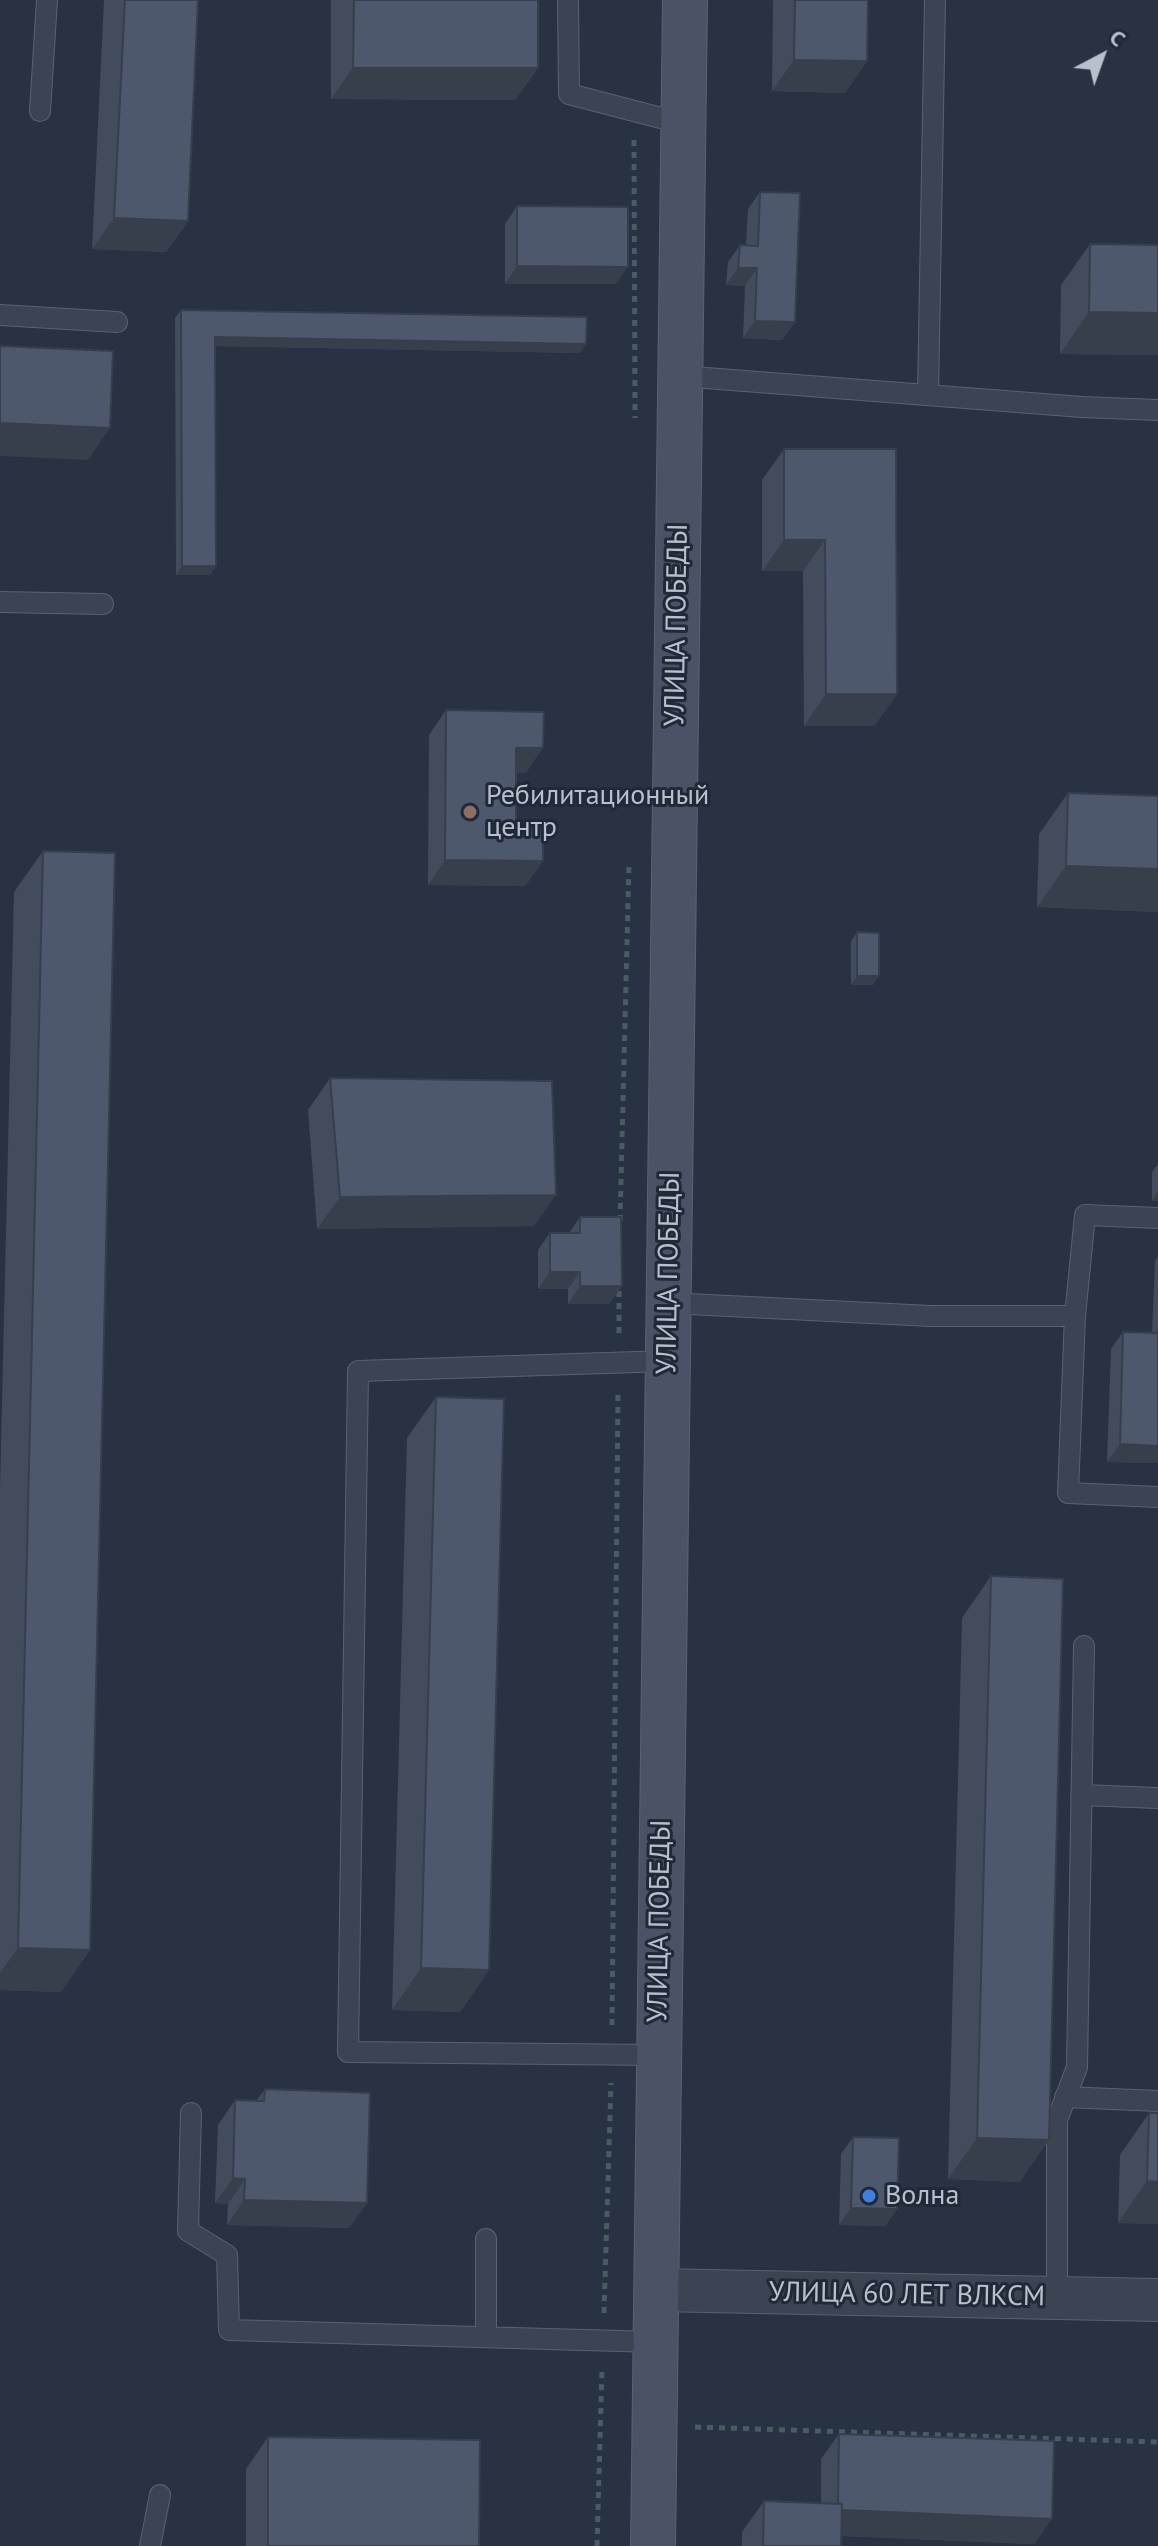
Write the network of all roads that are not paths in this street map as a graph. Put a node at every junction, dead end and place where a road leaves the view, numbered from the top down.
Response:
1 (47, 0) edge
2 (568, 0) edge
3 (685, 0) edge
4 (935, 0) edge
5 (40, 111) dead end
6 (684, 124) junction
7 (0, 315) edge
8 (117, 322) dead end
9 (680, 376) junction
10 (928, 395) junction
11 (1158, 410) edge
12 (0, 602) edge
13 (103, 604) dead end
14 (1158, 1218) edge
15 (668, 1303) junction
16 (1075, 1316) junction
17 (668, 1361) junction
18 (1158, 1497) edge
19 (1084, 1646) dead end
20 (1081, 1795) junction
21 (1158, 1798) edge
22 (659, 2055) junction
23 (1065, 2097) junction
24 (1158, 2101) edge
25 (191, 2113) dead end
26 (486, 2239) dead end
27 (656, 2290) junction
28 (1057, 2298) junction
29 (1158, 2300) edge
30 (486, 2337) junction
31 (655, 2342) junction
32 (160, 2495) dead end
33 (150, 2546) edge
34 (653, 2546) edge

1 - 5 lane
2 - 6 lane
3 - 6 street, УЛИЦА ПОБЕДЫ
4 - 10 lane
6 - 9 street, УЛИЦА ПОБЕДЫ
7 - 8 lane
9 - 10 lane
9 - 15 street, УЛИЦА ПОБЕДЫ
10 - 11 lane
12 - 13 lane
14 - 16 lane
15 - 16 lane
15 - 17 street, УЛИЦА ПОБЕДЫ
16 - 18 lane
17 - 22 street, УЛИЦА ПОБЕДЫ
17 - 22 lane
19 - 20 lane
20 - 21 lane
20 - 23 lane
22 - 27 street, УЛИЦА ПОБЕДЫ
23 - 24 lane
23 - 28 lane
25 - 30 lane
26 - 30 lane
27 - 28 street, УЛИЦА 60 ЛЕТ ВЛКСМ
27 - 31 street, УЛИЦА ПОБЕДЫ
28 - 29 street, УЛИЦА 60 ЛЕТ ВЛКСМ
30 - 31 lane
31 - 34 street, УЛИЦА ПОБЕДЫ
32 - 33 lane

